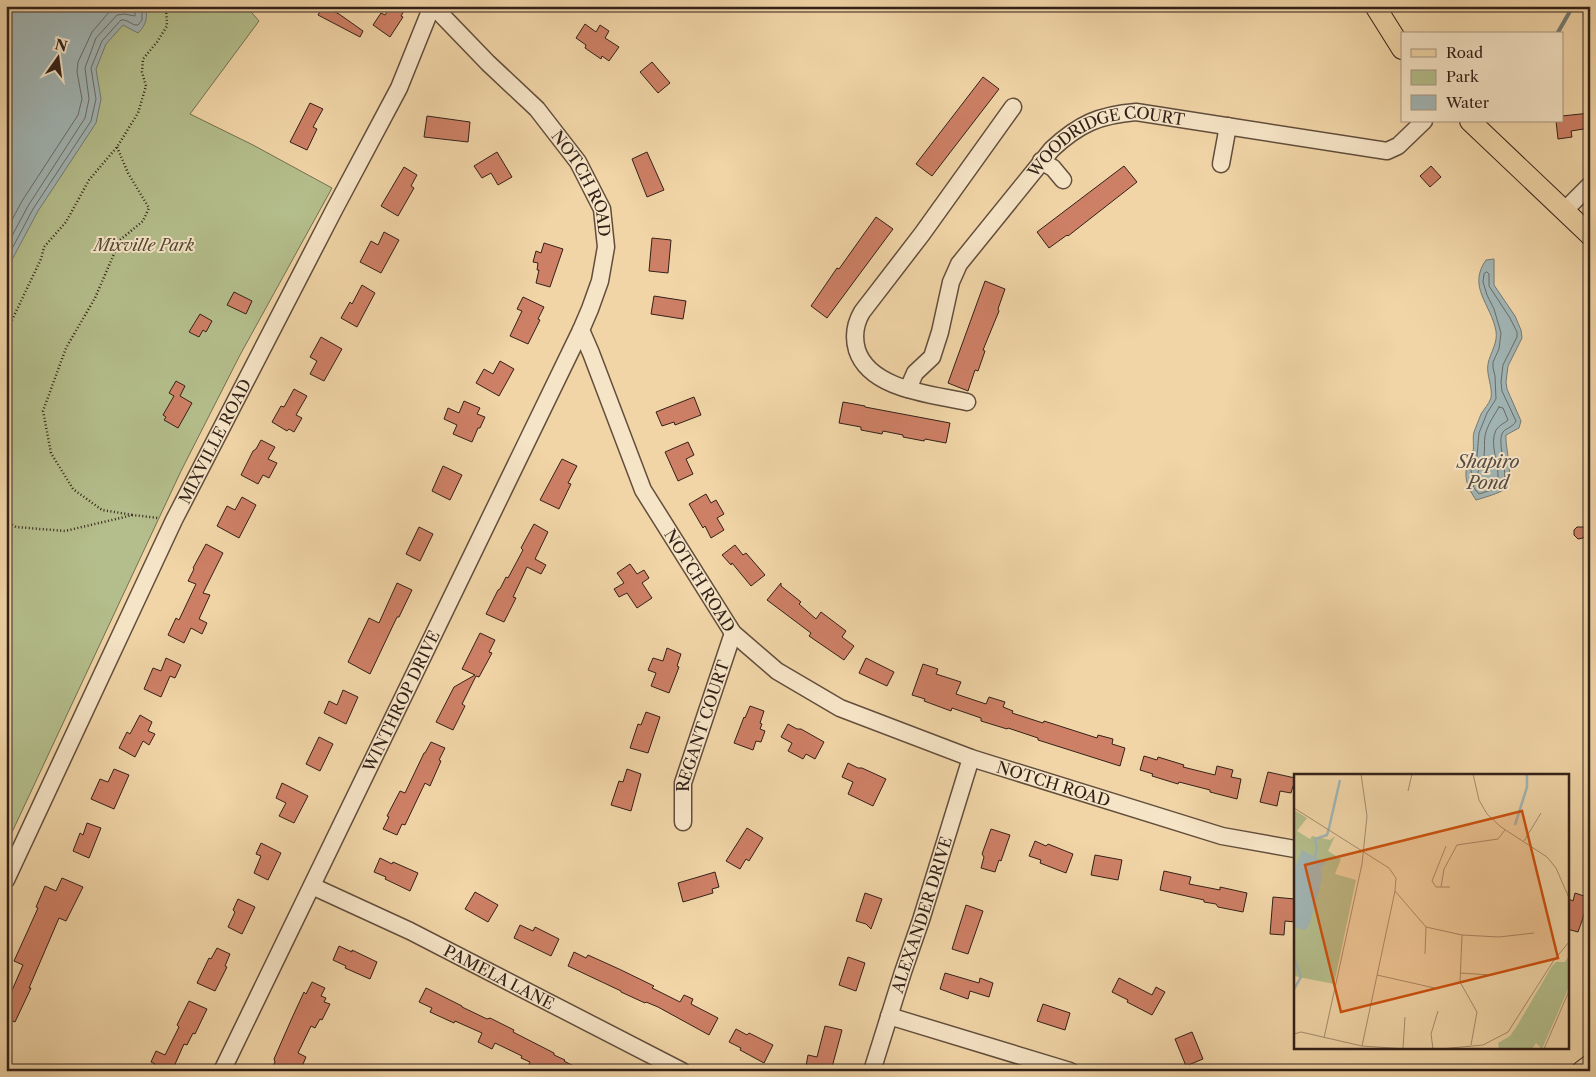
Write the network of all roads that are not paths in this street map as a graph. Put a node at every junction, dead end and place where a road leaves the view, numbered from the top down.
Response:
1 (433, 6) edge
2 (1375, 6) edge
3 (1401, 47) edge
4 (1013, 107) dead end
5 (1423, 122) edge
6 (1471, 122) edge
7 (1228, 126) junction
8 (1041, 160) junction
9 (1221, 164) dead end
10 (1063, 180) dead end
11 (1590, 185) edge
12 (1564, 211) junction
13 (1590, 236) edge
14 (581, 330) junction
15 (908, 389) junction
16 (967, 402) dead end
17 (733, 633) junction
18 (971, 758) junction
19 (683, 822) dead end
20 (1294, 849) edge
21 (6, 880) edge
22 (312, 886) junction
23 (890, 1016) junction
24 (1590, 1065) edge
25 (222, 1071) edge
26 (682, 1071) edge
27 (872, 1071) edge
28 (1070, 1071) edge
29 (1582, 1071) edge

1 - 14 street, NOTCH ROAD
1 - 21 street, MIXVILLE ROAD
2 - 3 main road
4 - 15 street
5 - 7 street, WOODRIDGE COURT
6 - 12 main road
7 - 8 street, WOODRIDGE COURT
7 - 9 street
8 - 10 street
8 - 15 street, WOODRIDGE COURT
11 - 12 street
12 - 13 main road
14 - 17 street, NOTCH ROAD
14 - 22 street, WINTHROP DRIVE
15 - 16 street
17 - 18 street, NOTCH ROAD
17 - 19 street, REGANT COURT
18 - 20 street, NOTCH ROAD
18 - 23 street, ALEXANDER DRIVE
22 - 25 street, WINTHROP DRIVE
22 - 26 street, PAMELA LANE
23 - 27 street, ALEXANDER DRIVE
23 - 28 street
24 - 29 main road

